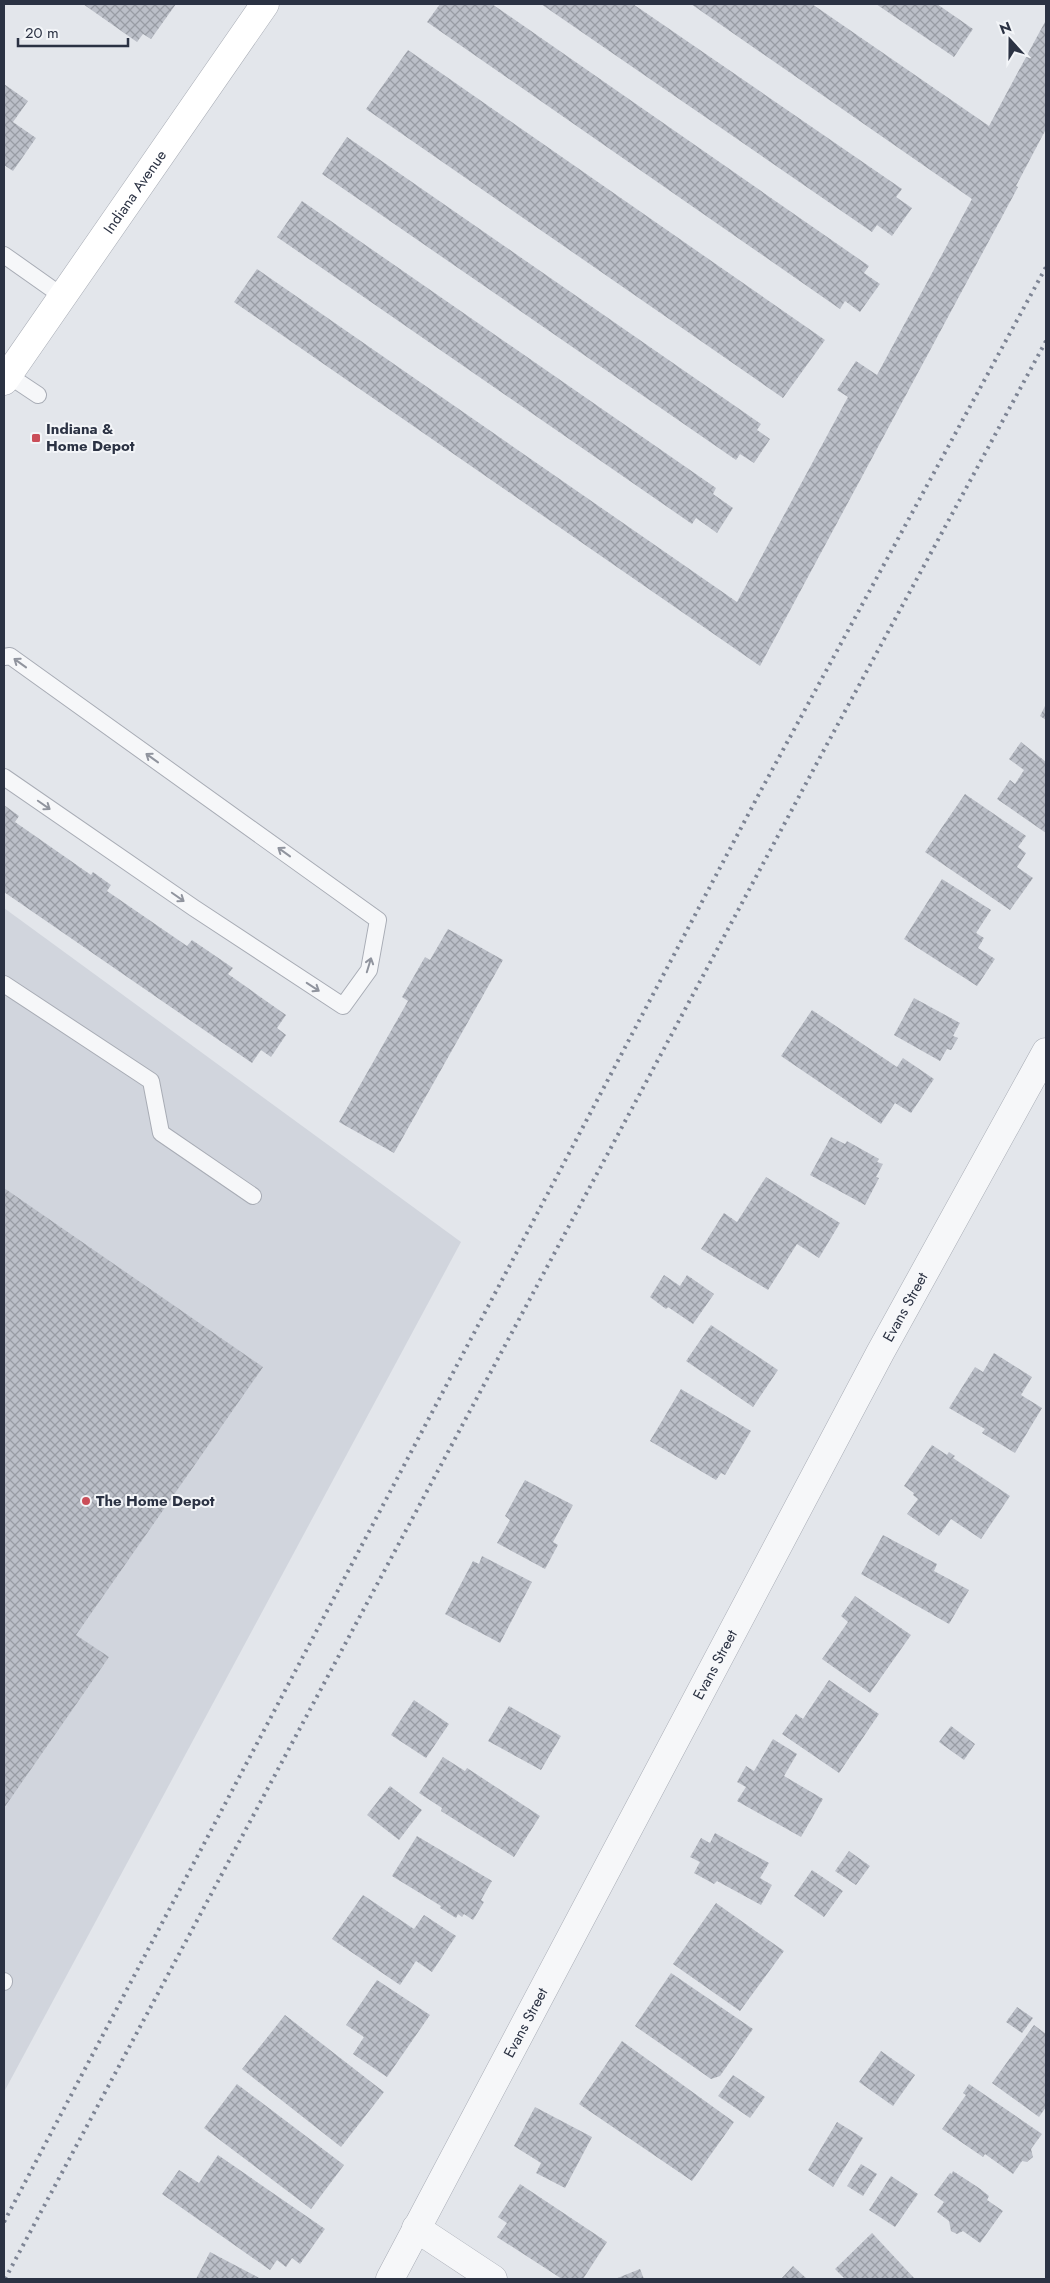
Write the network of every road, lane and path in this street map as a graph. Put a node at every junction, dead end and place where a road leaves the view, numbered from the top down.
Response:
1 (265, 4) edge
2 (4, 255) edge
3 (62, 296) junction
4 (6, 378) edge
5 (38, 395) dead end
6 (4, 657) edge
7 (4, 777) edge
8 (4, 984) edge
9 (1046, 1052) edge
10 (253, 1196) dead end
11 (416, 2228) junction
12 (390, 2279) edge
13 (493, 2279) edge

1 - 3 main road, Indiana Avenue
2 - 3 lane
3 - 4 main road, Indiana Avenue
4 - 5 lane
7 -> 6 lane
8 - 10 lane
9 - 11 street, Evans Street
11 - 12 street, Evans Street
11 - 13 street

